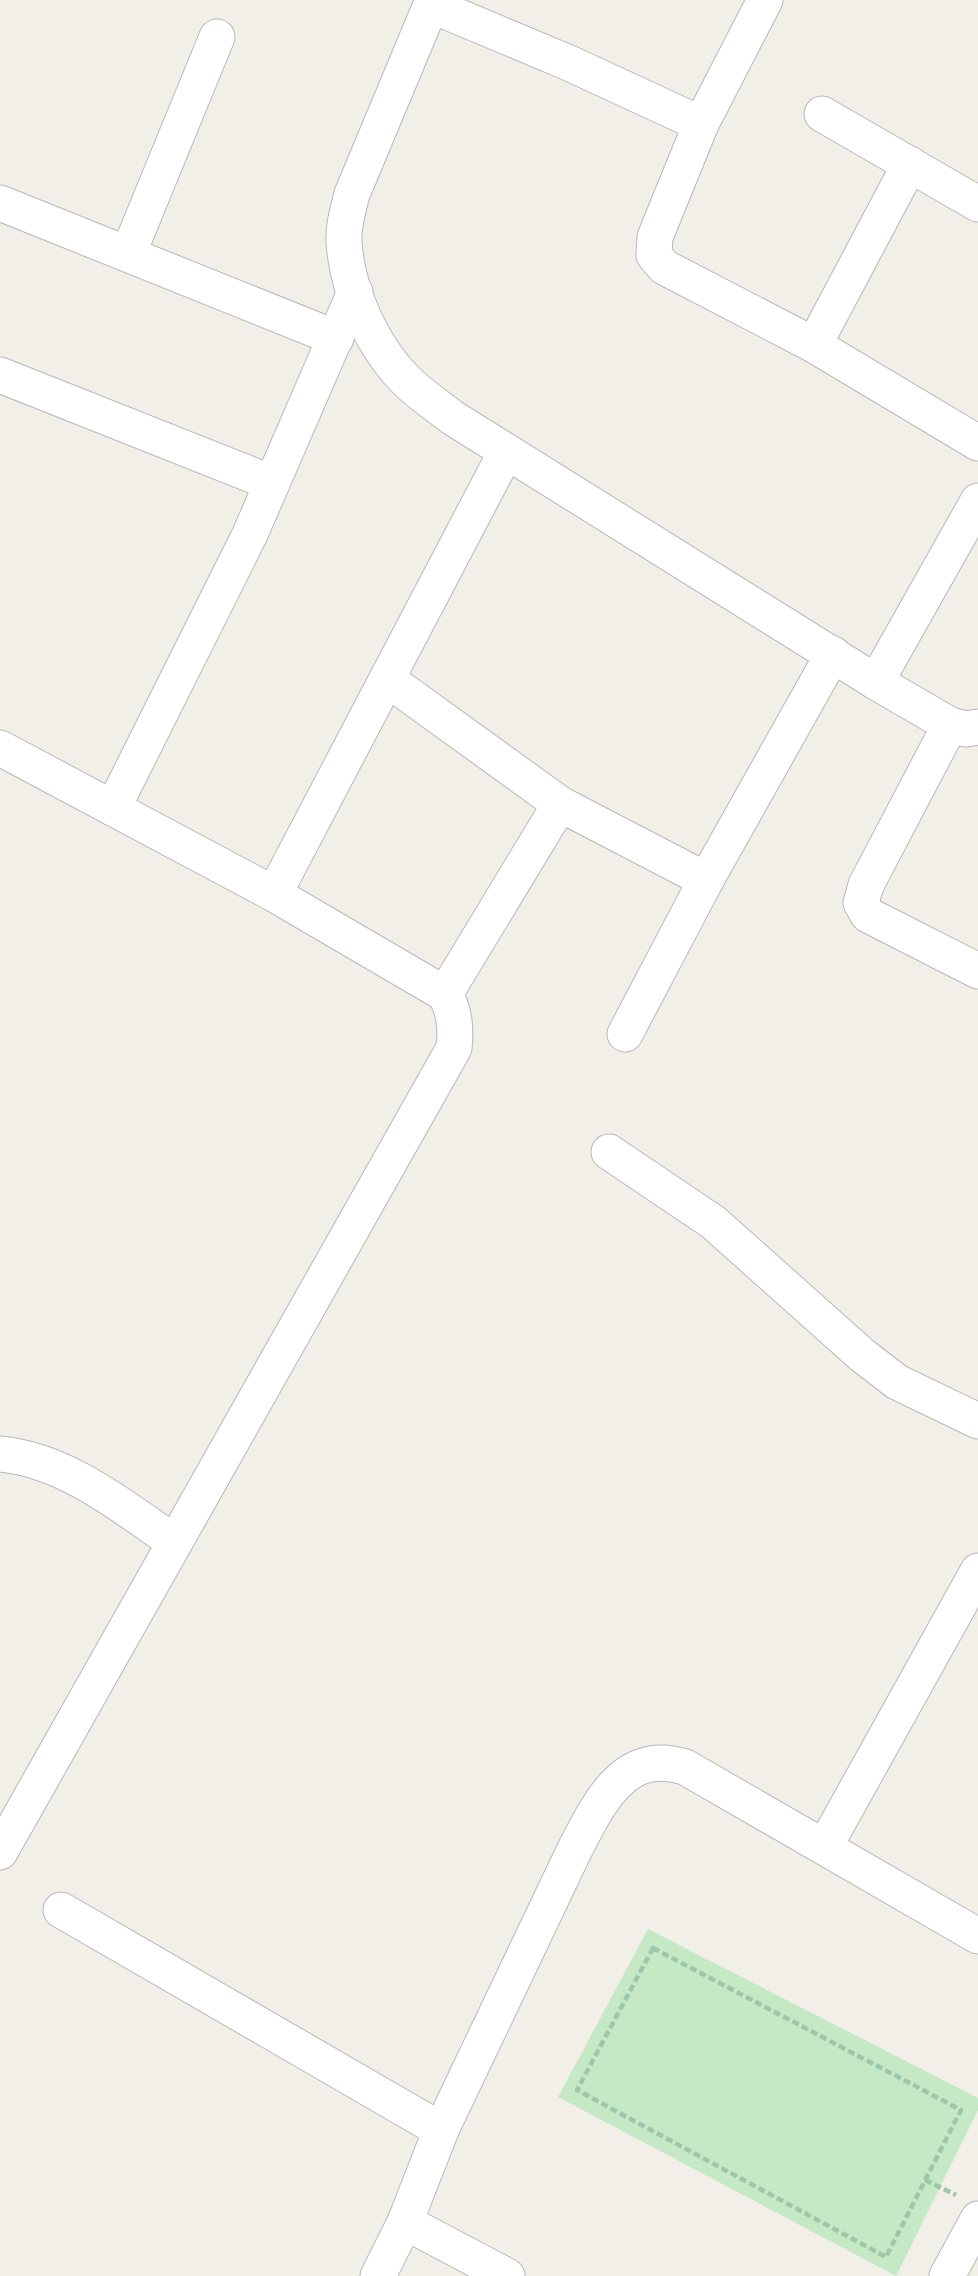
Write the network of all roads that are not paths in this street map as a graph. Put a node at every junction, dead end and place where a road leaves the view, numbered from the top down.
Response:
1 (765, 0) edge
2 (432, 3) edge
3 (217, 37) dead end
4 (822, 114) dead end
5 (701, 124) junction
6 (910, 163) junction
7 (0, 202) edge
8 (978, 204) edge
9 (128, 254) junction
10 (355, 292) junction
11 (336, 338) junction
12 (814, 345) junction
13 (0, 375) edge
14 (978, 443) edge
15 (506, 452) junction
16 (272, 484) junction
17 (978, 501) edge
18 (833, 654) junction
19 (387, 679) junction
20 (876, 682) junction
21 (964, 726) edge
22 (0, 748) edge
23 (560, 804) junction
24 (113, 808) junction
25 (706, 880) junction
26 (274, 894) junction
27 (978, 971) edge
28 (445, 994) junction
29 (625, 1034) dead end
30 (609, 1152) dead end
31 (978, 1421) edge
32 (0, 1454) edge
33 (174, 1542) junction
34 (978, 1571) edge
35 (2, 1845) edge
36 (825, 1846) junction
37 (61, 1910) dead end
38 (978, 1936) edge
39 (442, 2130) junction
40 (978, 2219) edge
41 (405, 2222) junction
42 (378, 2276) edge
43 (507, 2276) edge
44 (947, 2276) edge

1 - 5 street
2 - 5 street
2 - 10 street
3 - 9 street
4 - 6 street
5 - 12 street
6 - 8 street
6 - 12 street
7 - 9 street
9 - 11 street
10 - 11 street
10 - 15 street
11 - 16 street
12 - 14 street
13 - 16 street
15 - 18 street
15 - 19 street
16 - 24 street
17 - 20 street
18 - 20 street
18 - 25 street
19 - 23 street
19 - 26 street
20 - 21 street
21 - 27 street
22 - 24 street
23 - 25 street
23 - 28 street
24 - 26 street
25 - 29 street
26 - 28 street
28 - 33 street
30 - 31 street
32 - 33 street
33 - 35 street
34 - 36 street
36 - 38 street
36 - 39 street
37 - 39 street
39 - 41 street
40 - 44 street
41 - 42 street
41 - 43 street

